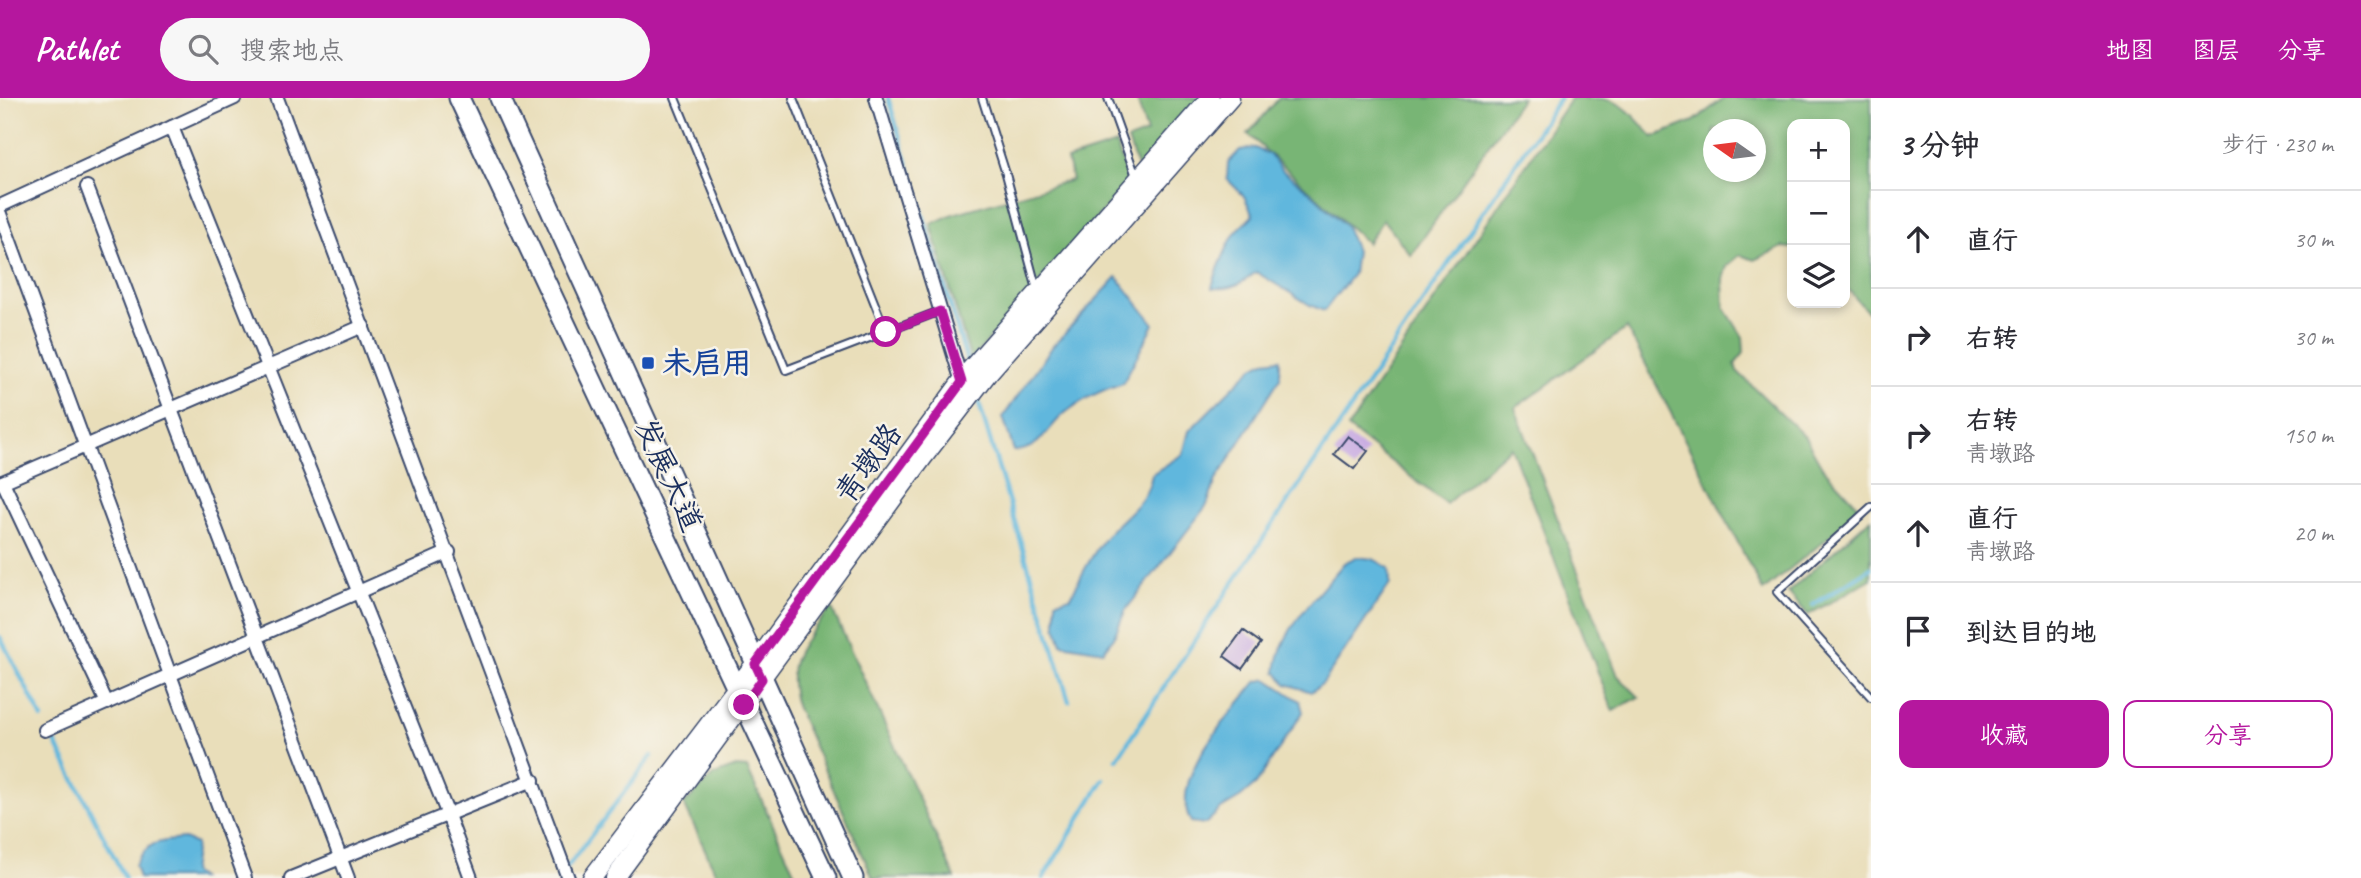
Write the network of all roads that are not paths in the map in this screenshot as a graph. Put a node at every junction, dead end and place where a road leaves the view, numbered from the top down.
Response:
1 (235, 98) edge
2 (277, 98) edge
3 (459, 98) edge
4 (500, 98) edge
5 (675, 98) edge
6 (793, 98) edge
7 (876, 98) edge
8 (982, 98) edge
9 (1108, 98) edge
10 (1210, 98) edge
11 (1230, 98) edge
12 (172, 127) junction
13 (87, 187) dead end
14 (1140, 189) junction
15 (0, 206) edge
16 (0, 214) edge
17 (1040, 291) junction
18 (940, 311) junction
19 (363, 326) junction
20 (886, 332) junction
21 (267, 367) junction
22 (962, 382) junction
23 (170, 409) junction
24 (85, 446) junction
25 (1, 483) edge
26 (1871, 507) edge
27 (449, 552) junction
28 (358, 593) junction
29 (257, 638) junction
30 (758, 672) junction
31 (171, 676) junction
32 (740, 697) junction
33 (1871, 697) edge
34 (107, 703) junction
35 (45, 730) dead end
36 (533, 780) junction
37 (448, 815) junction
38 (341, 860) junction
39 (568, 877) edge
40 (245, 878) edge
41 (291, 878) edge
42 (348, 878) edge
43 (471, 878) edge
44 (592, 878) edge
45 (615, 878) edge
46 (825, 878) edge
47 (853, 878) edge

1 - 12 street
2 - 19 street
3 - 32 main road, 发展大道
4 - 30 main road, 发展大道
5 - 20 lane
6 - 20 lane
7 - 18 street
8 - 17 lane
9 - 14 lane
10 - 14 main road, 青墩路
11 - 14 main road, 青墩路
12 - 15 street
12 - 21 street
13 - 23 street
14 - 17 main road, 青墩路
14 - 30 main road, 青墩路
16 - 24 street
17 - 22 main road, 青墩路
18 - 20 lane
18 - 22 street
19 - 21 street
19 - 27 street
21 - 23 street
21 - 28 street
22 - 30 main road, 青墩路
23 - 24 street
23 - 29 street
24 - 25 street
24 - 31 street
25 - 34 street
26 - 33 lane
27 - 28 street
27 - 36 street
28 - 29 street
28 - 37 street
29 - 31 street
29 - 38 street
30 - 32 main road, 青墩路
30 - 47 main road, 发展大道
31 - 34 street
31 - 40 street
32 - 44 main road, 青墩路
32 - 45 main road, 青墩路
32 - 46 main road, 发展大道
34 - 35 street
36 - 37 street
36 - 39 street
37 - 38 street
37 - 43 street
38 - 41 street
38 - 42 street

